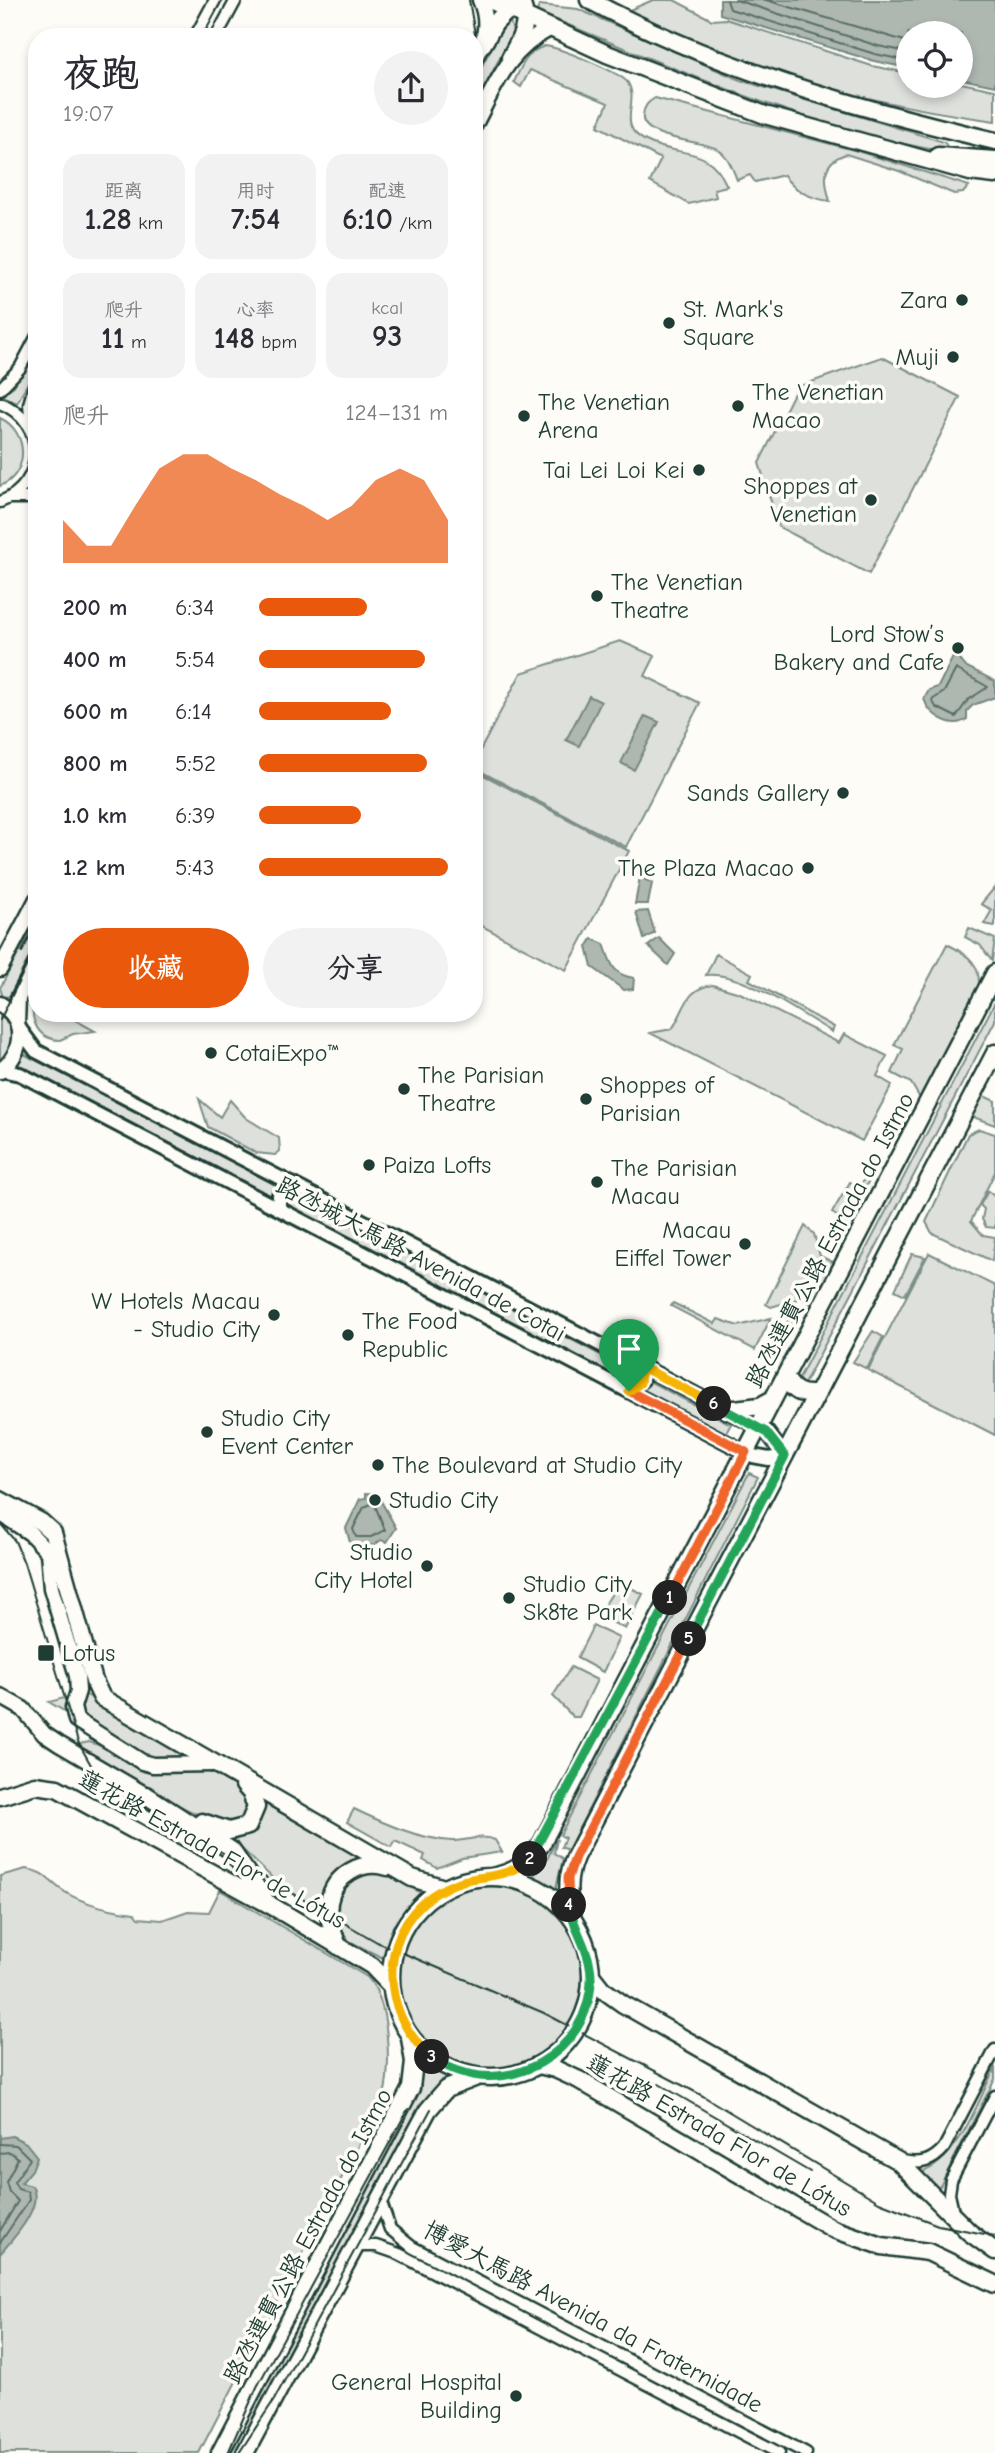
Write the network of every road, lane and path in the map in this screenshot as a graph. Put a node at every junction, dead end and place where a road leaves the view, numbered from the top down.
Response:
1 (215, 0) edge
2 (481, 0) edge
3 (489, 0) edge
4 (579, 0) edge
5 (517, 2) edge
6 (598, 2) edge
7 (231, 7) edge
8 (526, 18) junction
9 (200, 28) edge
10 (214, 28) edge
11 (220, 28) edge
12 (549, 29) junction
13 (483, 39) edge
14 (483, 43) edge
15 (510, 58) junction
16 (483, 109) edge
17 (924, 124) junction
18 (995, 132) edge
19 (995, 141) edge
20 (900, 153) junction
21 (995, 160) edge
22 (995, 175) edge
23 (28, 353) edge
24 (0, 389) edge
25 (0, 403) edge
26 (28, 425) edge
27 (28, 481) edge
28 (28, 499) edge
29 (4, 500) edge
30 (28, 916) edge
31 (0, 969) edge
32 (995, 973) edge
33 (28, 979) edge
34 (0, 1004) edge
35 (18, 1026) junction
36 (995, 1053) edge
37 (0, 1070) edge
38 (292, 1184) junction
39 (279, 1209) junction
40 (642, 1367) junction
41 (785, 1377) junction
42 (629, 1391) junction
43 (817, 1393) junction
44 (774, 1398) junction
45 (726, 1410) junction
46 (758, 1427) junction
47 (746, 1452) junction
48 (785, 1456) junction
49 (0, 1500) edge
50 (0, 1513) edge
51 (0, 1696) edge
52 (212, 1764) junction
53 (236, 1778) junction
54 (146, 1795) junction
55 (0, 1796) edge
56 (395, 1869) junction
57 (491, 1877) junction
58 (444, 1888) junction
59 (272, 1906) junction
60 (573, 1919) junction
61 (338, 1946) junction
62 (591, 1975) junction
63 (391, 1986) junction
64 (409, 2034) junction
65 (995, 2050) edge
66 (539, 2065) junction
67 (480, 2076) junction
68 (995, 2096) edge
69 (898, 2161) junction
70 (380, 2200) junction
71 (958, 2222) junction
72 (355, 2246) junction
73 (995, 2251) edge
74 (995, 2284) edge
75 (694, 2394) junction
76 (688, 2405) junction
77 (248, 2450) edge
78 (220, 2453) edge
79 (779, 2453) edge
80 (806, 2453) edge

1 - 9 street
2 - 13 main road
3 - 5 main road
4 - 6 main road
5 - 8 main road
5 - 14 main road
6 - 17 main road
7 - 10 street
7 - 11 street
8 - 12 main road
8 - 15 main road
12 - 15 main road
12 - 20 main road
15 - 16 main road
17 - 18 main road
17 - 19 main road
20 - 21 main road
20 - 22 main road
23 - 24 street
25 - 26 street
27 - 29 street
28 - 29 street
30 - 31 main road
32 - 41 main road, 路氹連貫公路 Estrada do Istmo
33 - 35 main road
34 - 35 main road
35 - 37 main road
35 - 38 street, 路氹城大馬路 Avenida de Cotai
36 - 43 main road
37 - 39 street, 路氹城大馬路 Avenida de Cotai
38 - 39 street
38 - 40 street, 路氹城大馬路 Avenida de Cotai
39 - 42 street, 路氹城大馬路 Avenida de Cotai
40 - 42 street
40 - 45 street, 路氹城大馬路 Avenida de Cotai
41 - 43 main road
41 - 44 main road, 路氹連貫公路 Estrada do Istmo
42 - 47 street, 路氹城大馬路 Avenida de Cotai
43 - 48 main road
44 - 45 main road
44 - 46 main road, 路氹連貫公路 Estrada do Istmo
45 - 46 street, 路氹城大馬路 Avenida de Cotai
46 - 47 main road, 路氹連貫公路 Estrada do Istmo
46 - 48 street, 路氹城大馬路 Avenida de Cotai
47 - 48 street, 路氹城大馬路 Avenida de Cotai
47 - 57 main road, 路氹連貫公路 Estrada do Istmo
48 - 60 main road
49 - 52 main road
50 - 52 main road, 蓮花路 Estrada Flor de Lótus
51 - 54 main road, 蓮花路 Estrada Flor de Lótus
52 - 53 main road
53 - 54 main road
53 - 56 main road
54 - 59 main road
55 - 59 main road, 蓮花路 Estrada Flor de Lótus
56 - 58 main road
56 - 61 main road
57 - 58 main road
57 - 60 main road
58 - 63 main road
59 - 61 main road, 蓮花路 Estrada Flor de Lótus
60 - 62 main road
61 - 63 main road, 蓮花路 Estrada Flor de Lótus
62 - 66 main road
62 - 69 main road
63 - 64 main road
64 - 67 main road
64 - 78 main road, 路氹連貫公路 Estrada do Istmo
65 - 69 street
66 - 67 main road
66 - 74 main road, 蓮花路 Estrada Flor de Lótus
67 - 70 main road, 路氹連貫公路 Estrada do Istmo
68 - 71 street
69 - 71 main road
70 - 72 main road, 路氹連貫公路 Estrada do Istmo
70 - 75 street, 博愛大馬路 Avenida da Fraternidade
71 - 73 main road
72 - 76 street, 博愛大馬路 Avenida da Fraternidade
72 - 77 main road, 路氹連貫公路 Estrada do Istmo
75 - 76 street
75 - 80 street, 博愛大馬路 Avenida da Fraternidade
76 - 79 street, 博愛大馬路 Avenida da Fraternidade

